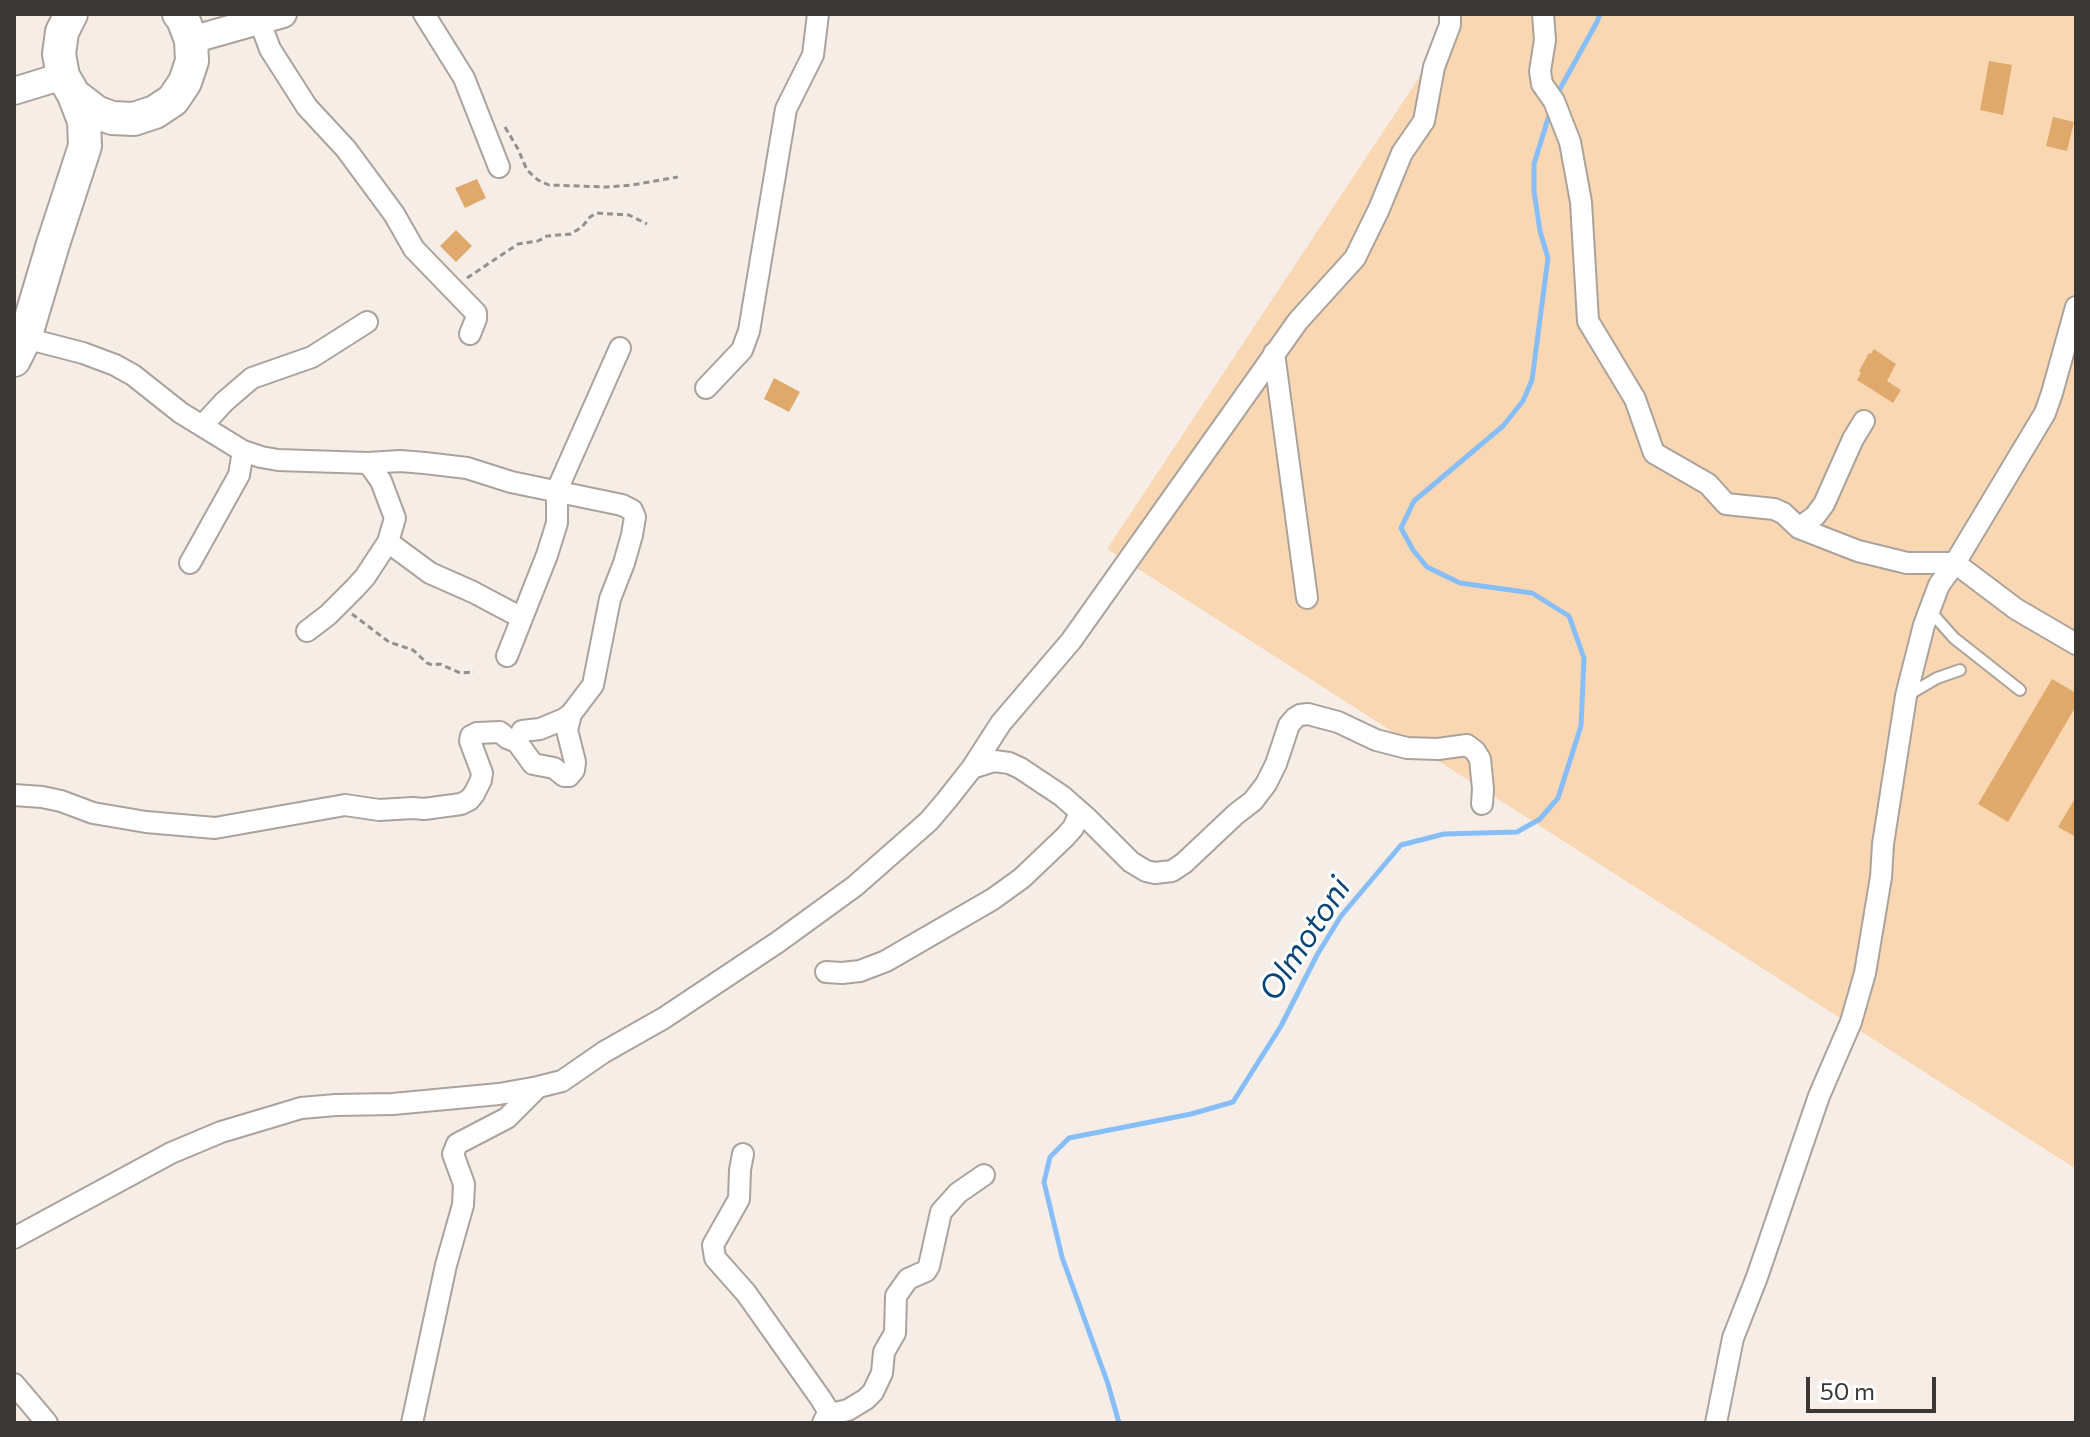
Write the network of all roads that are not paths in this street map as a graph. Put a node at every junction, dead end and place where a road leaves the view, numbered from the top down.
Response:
1 (71, 14) edge
2 (424, 14) edge
3 (818, 14) edge
4 (1450, 14) edge
5 (1543, 14) edge
6 (271, 18) edge
7 (185, 27) edge
8 (68, 85) junction
9 (14, 91) edge
10 (123, 118) junction
11 (85, 146) junction
12 (499, 167) dead end
13 (2076, 307) edge
14 (367, 322) dead end
15 (470, 334) dead end
16 (620, 348) dead end
17 (20, 349) edge
18 (1274, 353) junction
19 (706, 388) dead end
20 (1864, 421) dead end
21 (202, 426) junction
22 (243, 451) junction
23 (368, 463) junction
24 (557, 490) junction
25 (1799, 528) junction
26 (388, 542) junction
27 (190, 563) dead end
28 (1955, 563) junction
29 (1307, 598) dead end
30 (1929, 610) junction
31 (522, 618) junction
32 (307, 631) dead end
33 (2076, 644) edge
34 (507, 656) dead end
35 (1960, 670) dead end
36 (2020, 690) dead end
37 (1906, 696) junction
38 (571, 714) junction
39 (522, 731) dead end
40 (972, 768) junction
41 (14, 795) edge
42 (1482, 804) dead end
43 (1080, 813) junction
44 (826, 972) dead end
45 (538, 1087) junction
46 (743, 1154) dead end
47 (984, 1175) dead end
48 (14, 1238) edge
49 (14, 1384) edge
50 (825, 1419) edge
51 (47, 1423) edge
52 (412, 1423) edge
53 (1716, 1423) edge

1 - 8 main road
2 - 12 street
3 - 19 street
4 - 18 street
5 - 25 street
6 - 7 street
6 - 15 street
7 - 10 main road
8 - 9 street
8 - 10 main road
8 - 11 main road
10 - 11 main road
11 - 17 main road
13 - 28 street
14 - 21 street
16 - 24 street
17 - 21 street
18 - 29 street
18 - 40 street
20 - 25 street
21 - 22 street
22 - 23 street
22 - 27 street
23 - 24 street
23 - 26 street
24 - 31 street
24 - 38 street
25 - 28 street
26 - 31 street
26 - 32 street
28 - 30 street
28 - 33 street
30 - 36 lane
30 - 37 street
31 - 34 street
35 - 37 lane
37 - 53 street
38 - 39 street
38 - 41 street
40 - 43 street
40 - 45 street
42 - 43 street
43 - 44 street
45 - 48 street
45 - 52 street
46 - 50 street
47 - 50 street
49 - 51 street

